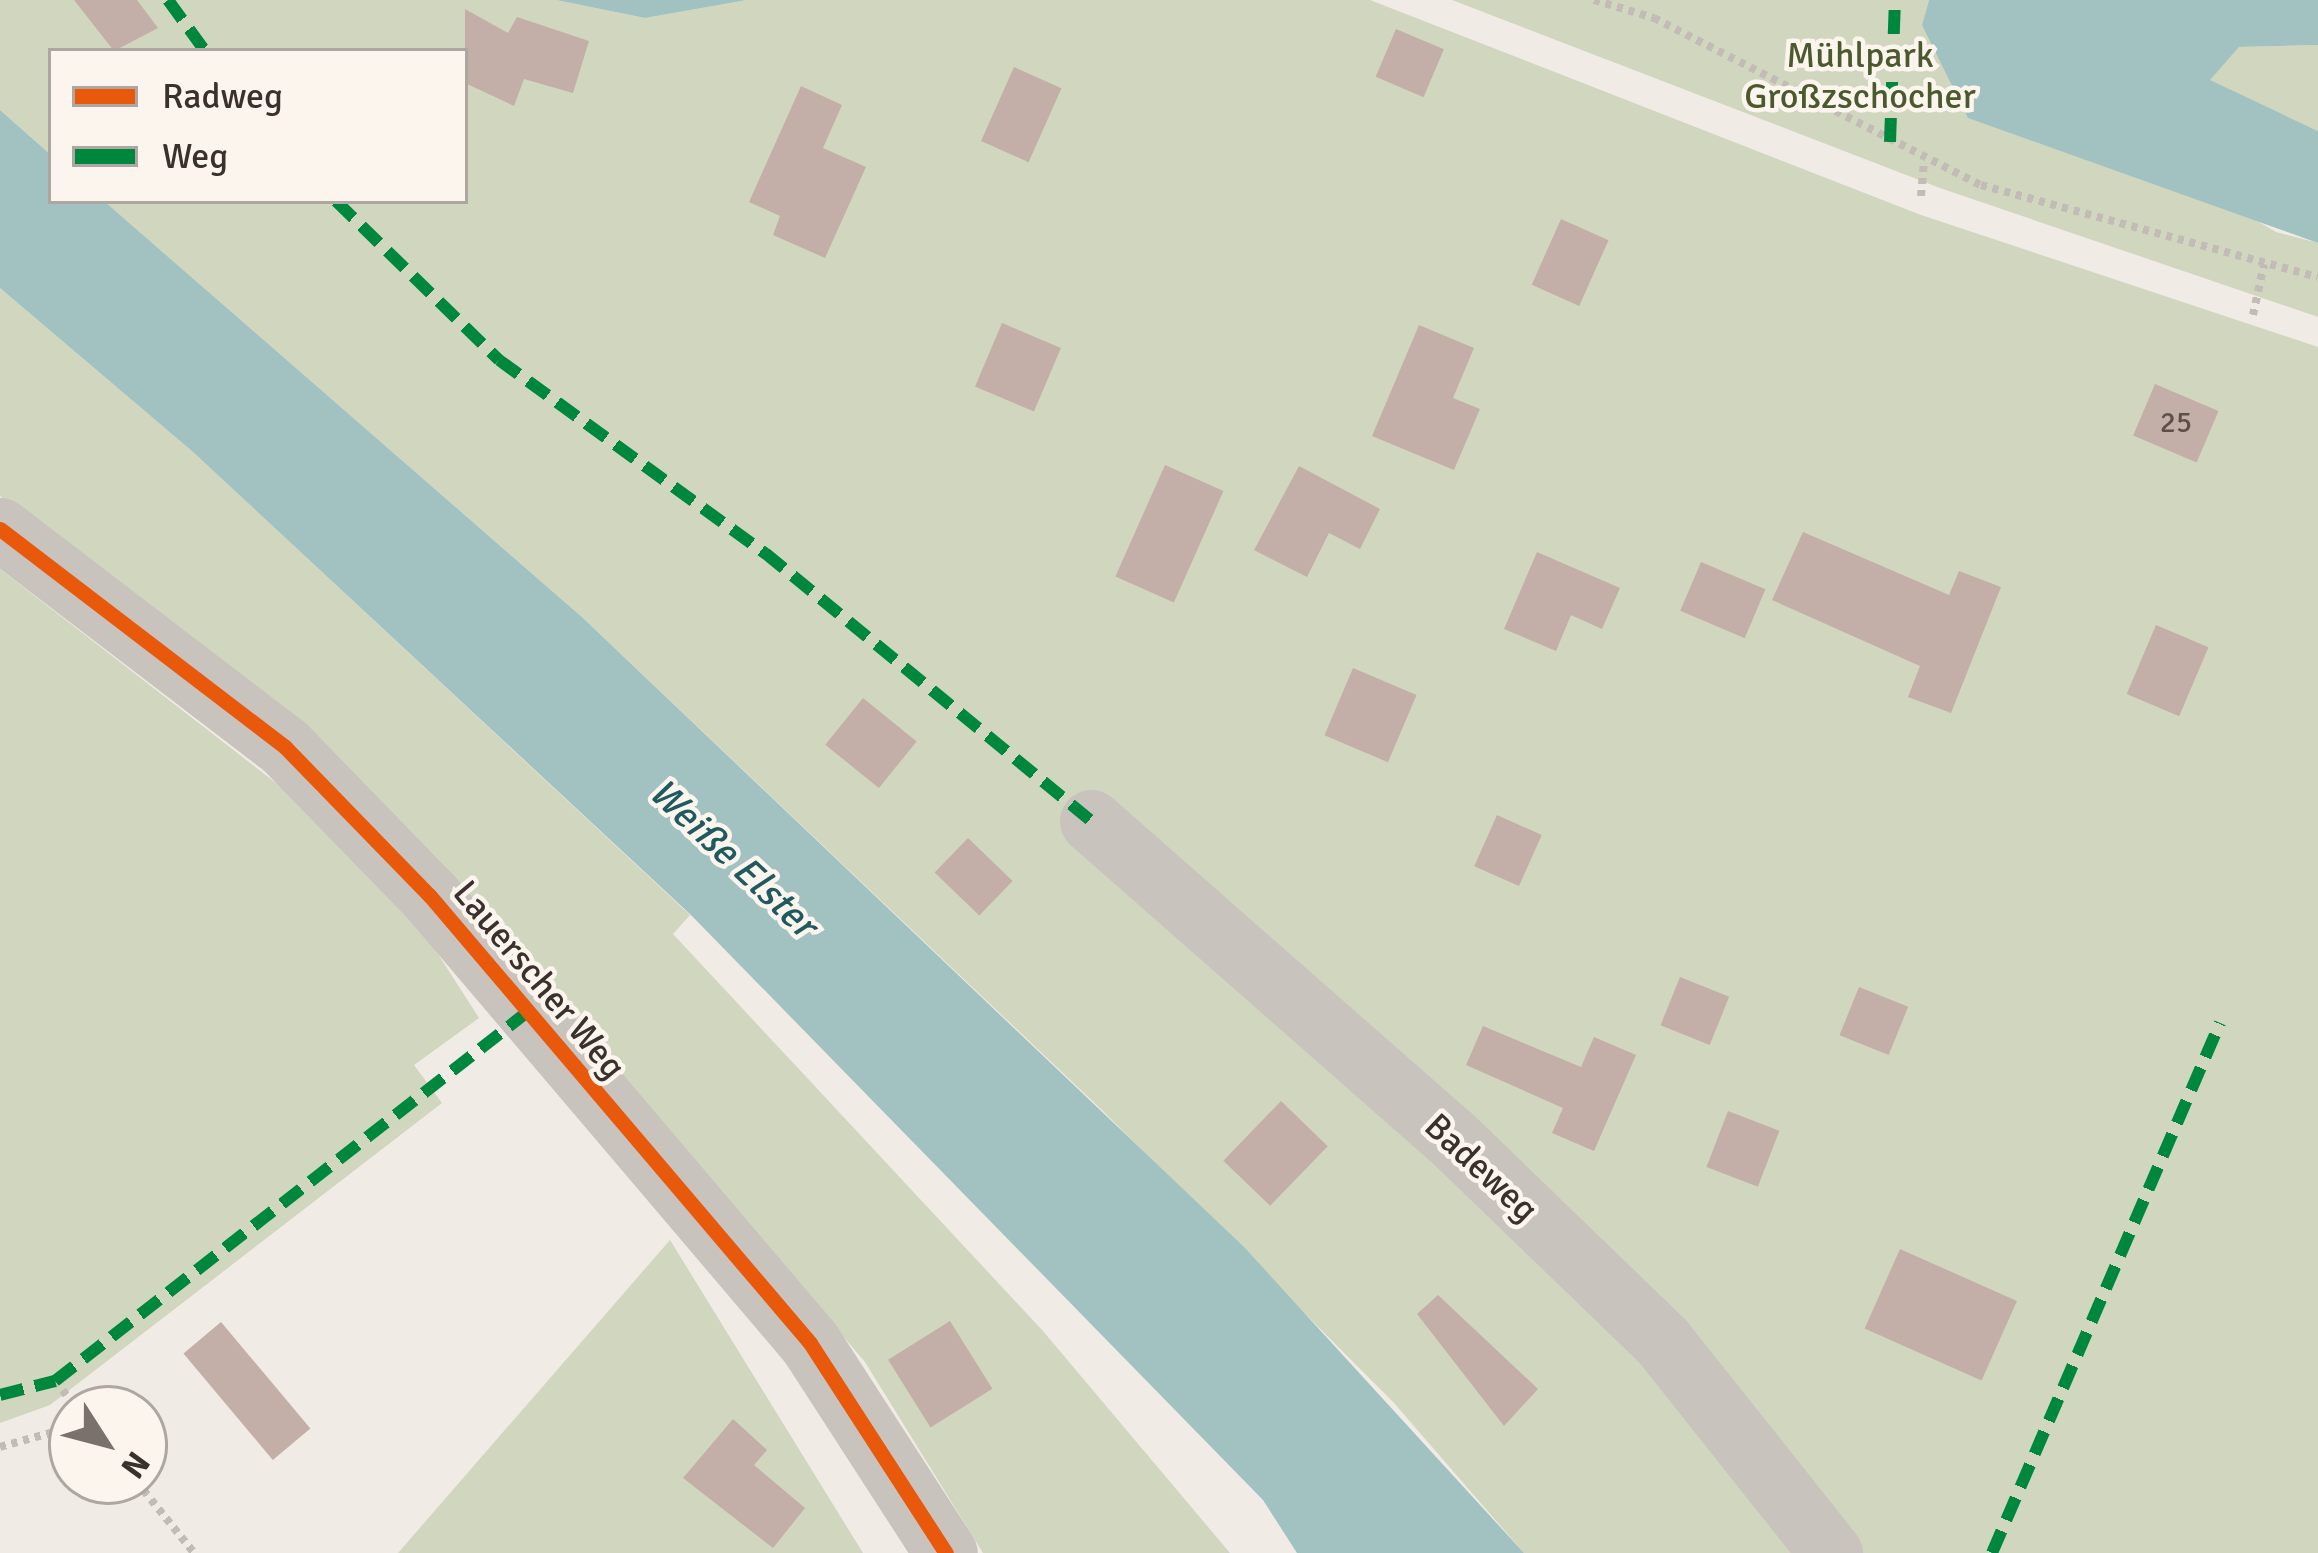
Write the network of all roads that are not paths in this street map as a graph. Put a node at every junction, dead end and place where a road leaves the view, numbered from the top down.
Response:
1 (0, 529) edge
2 (1091, 821) dead end
3 (946, 1553) edge
4 (1831, 1553) edge

1 - 3 street, Lauerscher Weg
2 - 4 street, Badeweg

